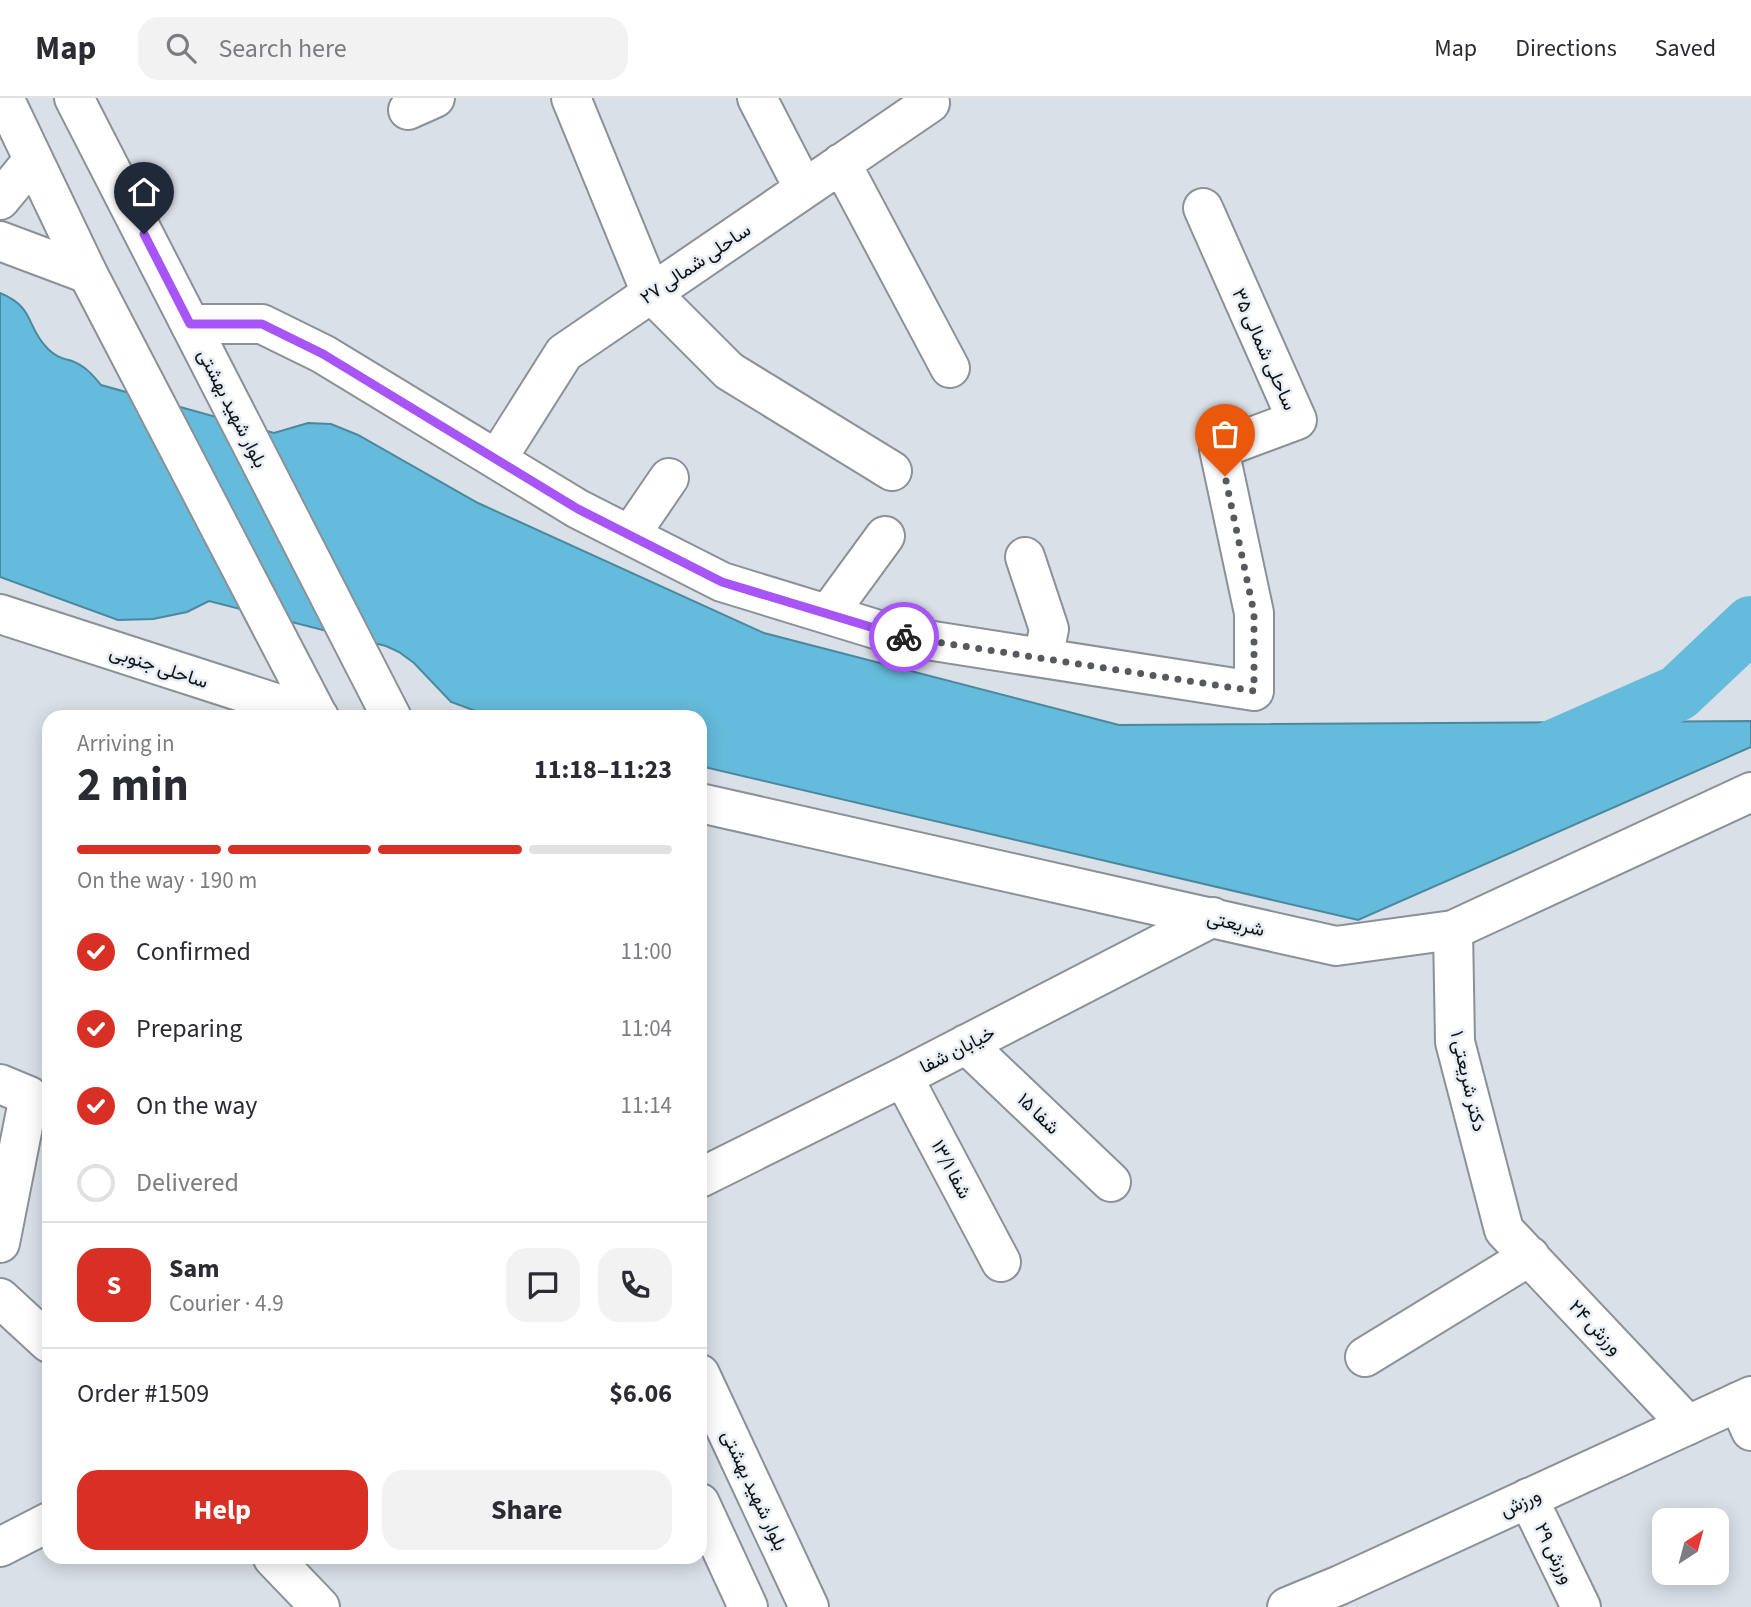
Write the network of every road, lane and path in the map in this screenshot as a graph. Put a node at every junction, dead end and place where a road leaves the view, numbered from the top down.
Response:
1 (4, 98) edge
2 (74, 98) edge
3 (570, 98) edge
4 (757, 98) edge
5 (930, 103) dead end
6 (33, 160) junction
7 (841, 163) junction
8 (804, 189) junction
9 (0, 200) edge
10 (1203, 208) dead end
11 (0, 240) edge
12 (88, 274) junction
13 (651, 293) junction
14 (190, 324) junction
15 (950, 368) dead end
16 (497, 459) junction
17 (892, 471) dead end
18 (669, 478) dead end
19 (630, 535) junction
20 (885, 536) dead end
21 (1025, 557) dead end
22 (0, 614) edge
23 (828, 614) junction
24 (1043, 658) junction
25 (296, 710) edge
26 (314, 710) edge
27 (388, 710) edge
28 (1751, 792) edge
29 (707, 805) edge
30 (1213, 917) junction
31 (1453, 930) junction
32 (966, 1044) junction
33 (903, 1077) junction
34 (0, 1084) edge
35 (707, 1175) edge
36 (1111, 1182) dead end
37 (0, 1243) edge
38 (1517, 1243) junction
39 (1001, 1262) dead end
40 (0, 1298) edge
41 (42, 1337) edge
42 (1365, 1357) dead end
43 (707, 1389) edge
44 (1747, 1410) edge
45 (1688, 1425) junction
46 (1528, 1499) junction
47 (707, 1518) edge
48 (42, 1525) edge
49 (0, 1546) edge
50 (279, 1564) edge
51 (1331, 1599) edge
52 (320, 1607) edge
53 (748, 1607) edge
54 (809, 1607) edge
55 (1287, 1607) edge
56 (1581, 1607) edge

1 - 6 street
2 - 14 street, بلوار شهید بهشتی
3 - 13 street
4 - 8 street
5 - 7 street, ساحلی شمالی ۲۷
6 - 9 street
6 - 12 street
7 - 8 street, ساحلی شمالی ۲۷
7 - 15 street
8 - 13 street, ساحلی شمالی ۲۷
10 - 24 street, ساحلی شمالی ۳۵
11 - 12 street
12 - 26 street
13 - 16 street, ساحلی شمالی ۲۷
13 - 17 street
14 - 16 street
14 - 27 street, بلوار شهید بهشتی
16 - 19 street
18 - 19 street
19 - 23 street
20 - 23 street
21 - 24 street
22 - 25 street, ساحلی جنوبی
23 - 24 street
28 - 31 street, شریعتی
29 - 30 street, شریعتی
30 - 31 street, شریعتی
30 - 32 street, خیابان شفا
31 - 38 street, دکتر شریعتی ۱
32 - 33 street, خیابان شفا
32 - 36 street, شفا ۱۵
33 - 35 street, خیابان شفا
33 - 39 street, شفا ۱۳/۱
34 - 37 street
38 - 42 street
38 - 45 street, ورزش ۲۴
40 - 41 street
43 - 54 street, بلوار شهید بهشتی
44 - 45 street, ورزش
45 - 46 street, ورزش
46 - 51 street, ورزش
46 - 56 street, ورزش ۲۹
47 - 53 street
48 - 49 street
50 - 52 street
51 - 55 street, ورزش

